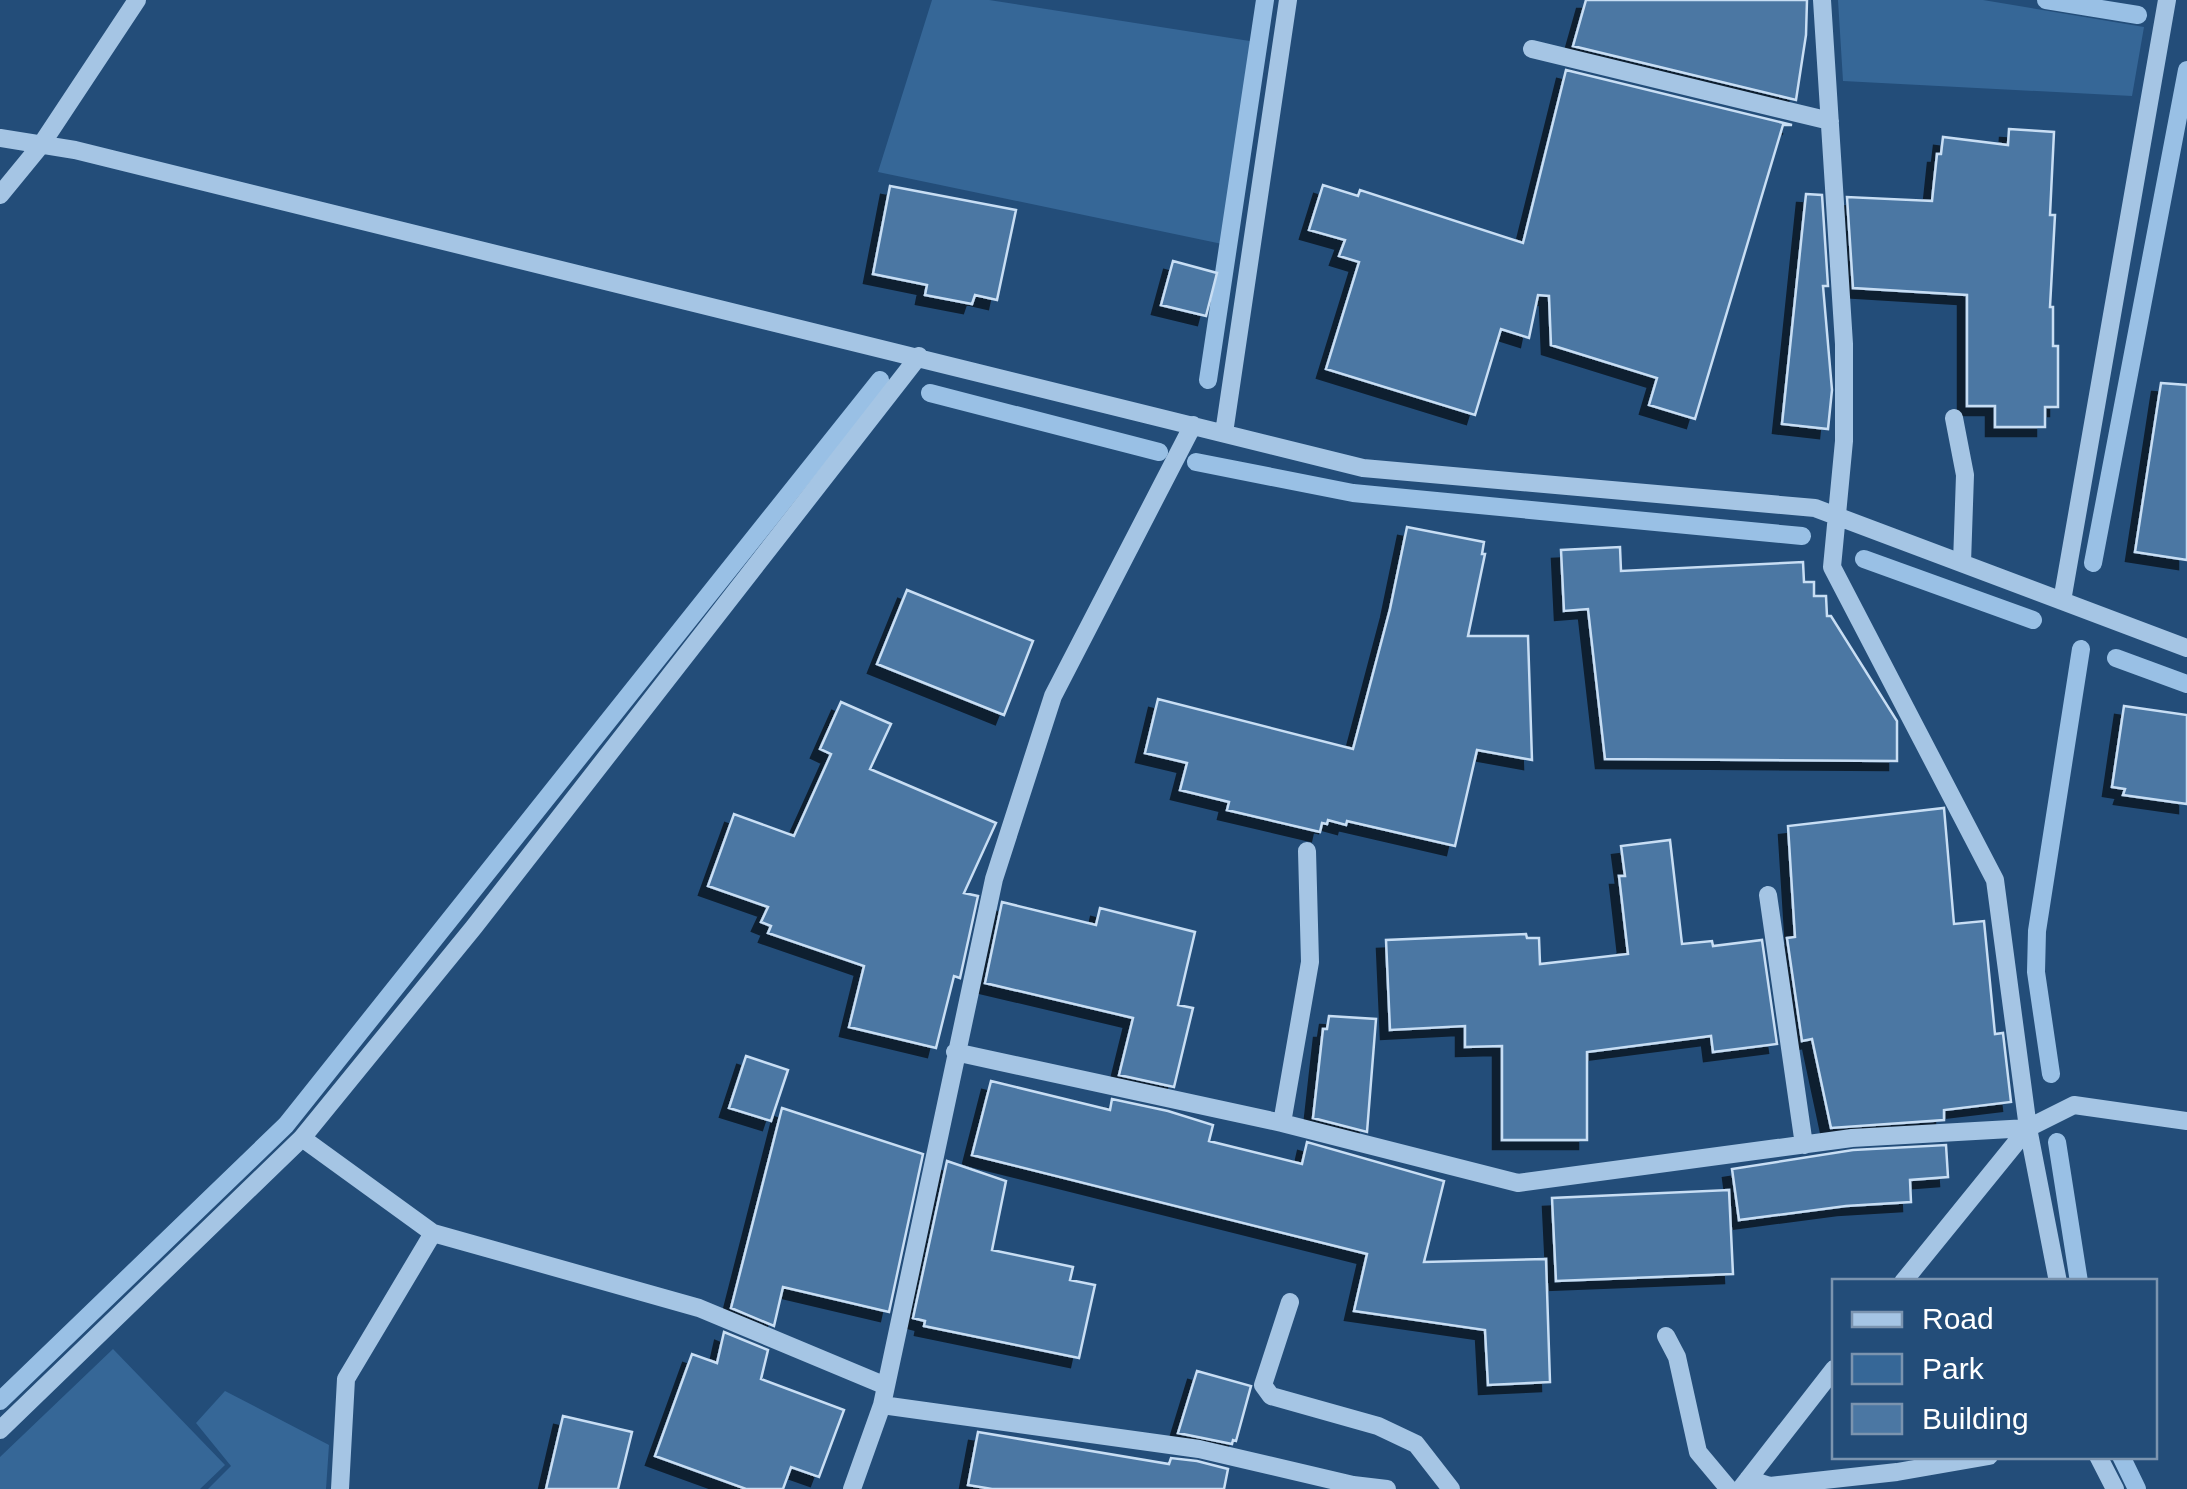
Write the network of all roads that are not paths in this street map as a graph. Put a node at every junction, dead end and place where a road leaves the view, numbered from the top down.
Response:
1 (137, 0) edge
2 (1288, 0) edge
3 (1822, 0) edge
4 (2167, 0) edge
5 (1532, 49) dead end
6 (1830, 122) junction
7 (0, 138) edge
8 (41, 145) junction
9 (0, 196) edge
10 (919, 356) junction
11 (1954, 418) dead end
12 (1193, 425) junction
13 (1224, 433) junction
14 (1836, 516) junction
15 (1962, 564) junction
16 (2062, 601) junction
17 (2187, 648) edge
18 (1307, 851) dead end
19 (1768, 895) dead end
20 (955, 1052) junction
21 (2187, 1121) edge
22 (1282, 1123) junction
23 (2028, 1128) junction
24 (302, 1138) junction
25 (1804, 1145) junction
26 (433, 1234) junction
27 (1905, 1279) edge
28 (2057, 1279) edge
29 (1290, 1302) dead end
30 (1666, 1336) dead end
31 (1832, 1372) edge
32 (884, 1396) junction
33 (0, 1430) edge
34 (1972, 1459) edge
35 (2100, 1459) edge
36 (1744, 1484) edge
37 (340, 1489) edge
38 (852, 1489) edge
39 (1387, 1489) edge
40 (1450, 1489) edge
41 (1729, 1489) edge
42 (2115, 1489) edge

1 - 8 street
2 - 13 street
3 - 6 street
4 - 16 street
5 - 6 street
6 - 14 street
7 - 8 street
8 - 9 street
8 - 10 street
10 - 12 street
10 - 24 street
11 - 15 street
12 - 13 street
12 - 20 street
13 - 14 street
14 - 15 street
14 - 23 street
15 - 16 street
16 - 17 street
18 - 22 street
19 - 25 street
20 - 22 street
20 - 32 street
21 - 23 street
22 - 25 street
23 - 25 street
23 - 27 street
23 - 28 street
24 - 26 street
24 - 33 street
26 - 32 street
26 - 37 street
29 - 40 street
30 - 41 street
31 - 36 street
32 - 38 street
32 - 39 street
34 - 36 street
35 - 42 street

